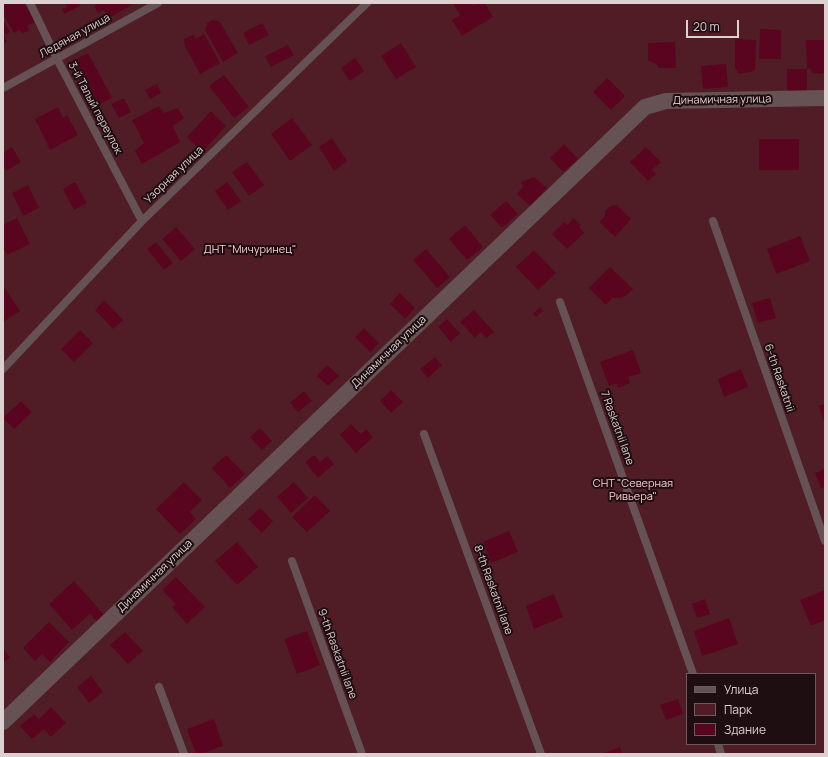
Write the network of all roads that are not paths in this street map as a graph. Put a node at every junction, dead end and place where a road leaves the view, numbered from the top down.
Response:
1 (30, 3) edge
2 (158, 3) edge
3 (367, 3) edge
4 (57, 59) junction
5 (3, 88) edge
6 (825, 98) edge
7 (142, 221) junction
8 (713, 221) dead end
9 (560, 302) dead end
10 (3, 369) edge
11 (424, 434) dead end
12 (825, 541) edge
13 (292, 561) dead end
14 (693, 673) edge
15 (159, 687) dead end
16 (3, 722) edge
17 (184, 754) edge
18 (362, 754) edge
19 (541, 754) edge

1 - 4 lane, 3-й Талый переулок
2 - 4 lane, Ледяная улица
3 - 7 lane, Узорная улица
4 - 5 lane, Ледяная улица
4 - 7 lane, 3-й Талый переулок
6 - 16 street, Динамичная улица
7 - 10 lane, Узорная улица
8 - 12 lane, 6-th Raskatnii
9 - 14 lane, 7 Raskatnii lane
11 - 19 lane, 8-th Raskatnii lane
13 - 18 lane, 9-th Raskatnii lane
15 - 17 lane

